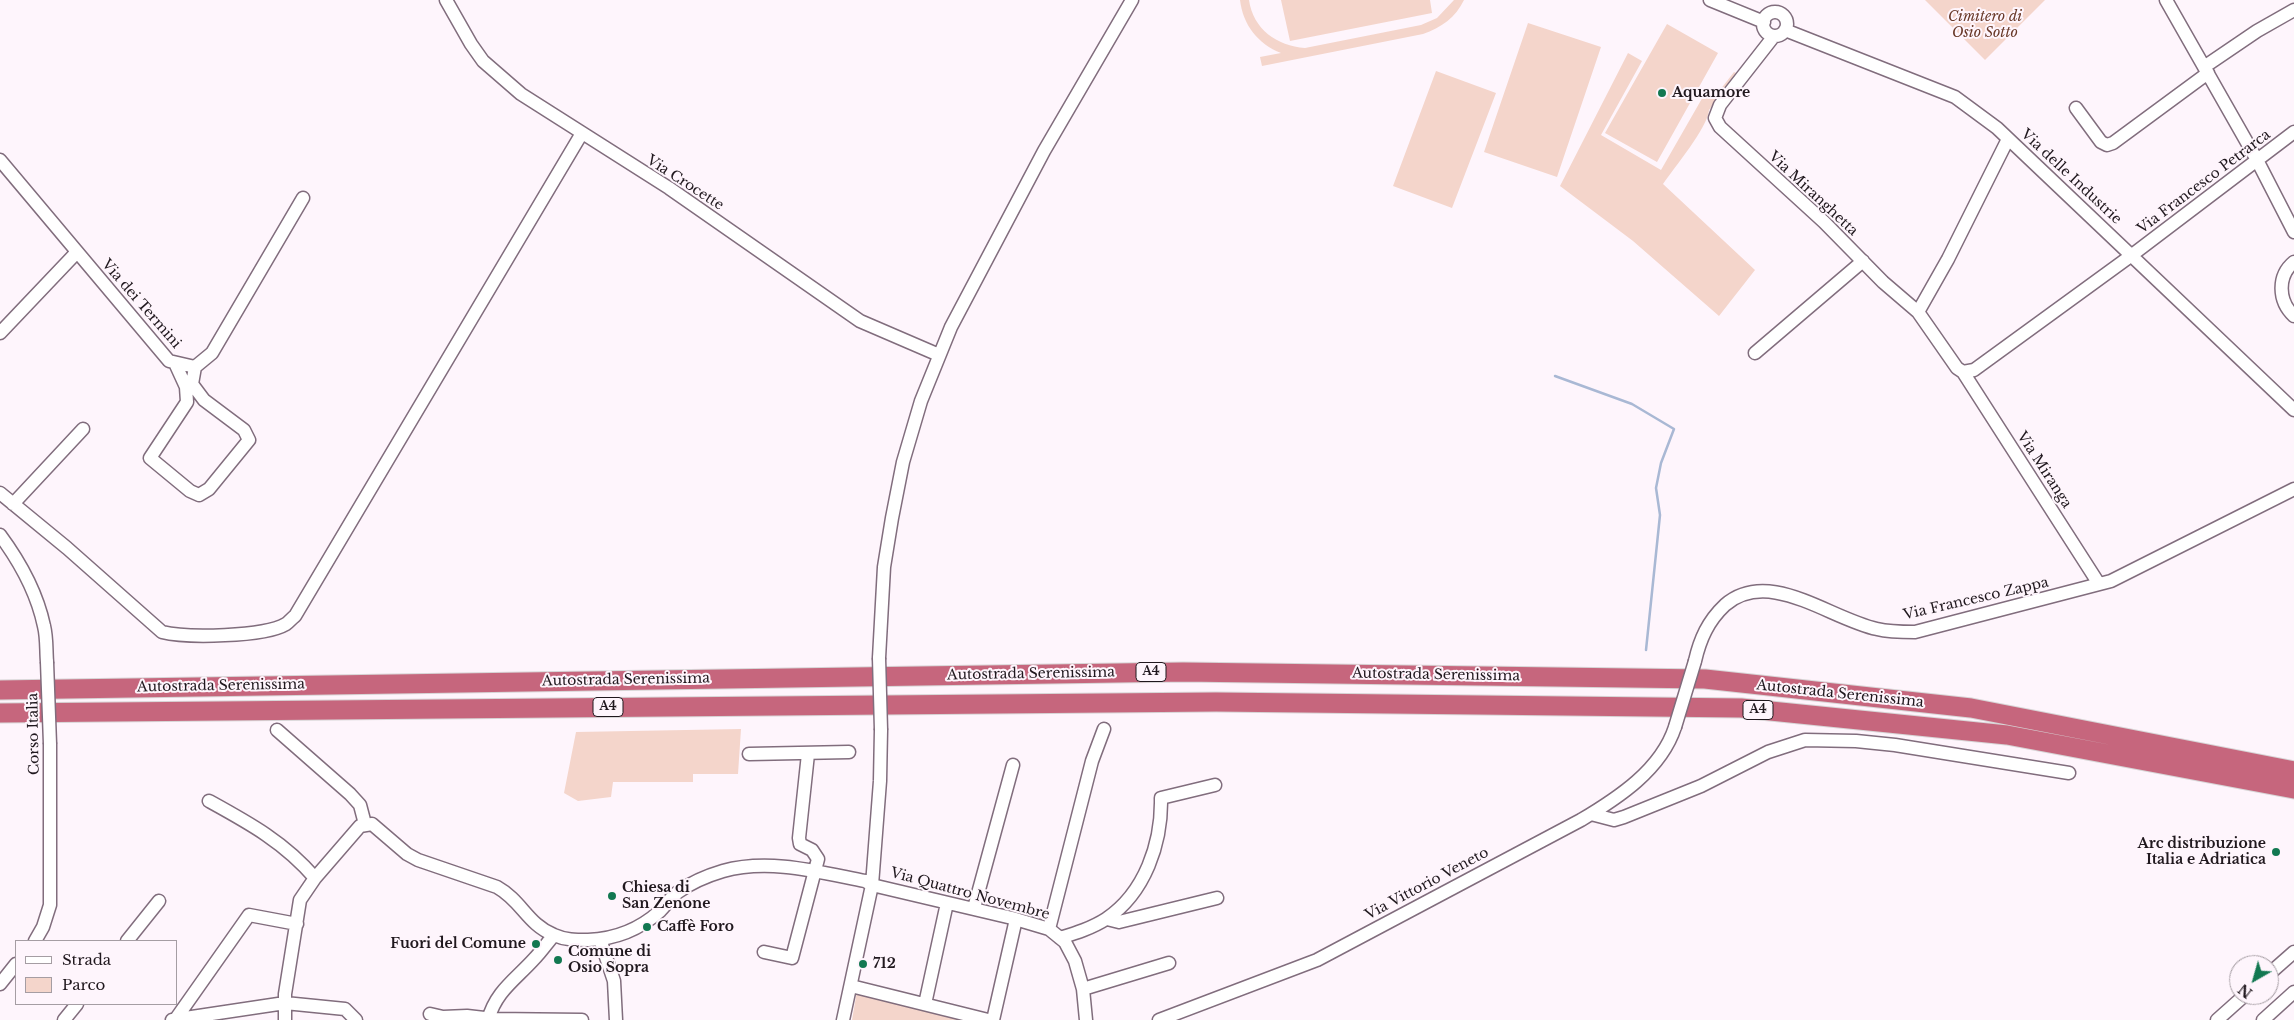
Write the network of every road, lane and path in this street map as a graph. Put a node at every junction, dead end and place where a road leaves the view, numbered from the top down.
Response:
1 (446, 0) edge
2 (1132, 0) edge
3 (1710, 0) edge
4 (2166, 0) edge
5 (2294, 10) edge
6 (1764, 22) junction
7 (1780, 33) junction
8 (2206, 70) junction
9 (2076, 108) dead end
10 (2294, 132) edge
11 (582, 133) junction
12 (2008, 139) junction
13 (0, 160) edge
14 (2257, 160) junction
15 (303, 198) dead end
16 (2294, 232) edge
17 (77, 252) junction
18 (2132, 255) junction
19 (1863, 261) junction
20 (2294, 262) edge
21 (1918, 312) junction
22 (2294, 316) edge
23 (0, 333) edge
24 (1755, 353) dead end
25 (939, 355) junction
26 (175, 363) junction
27 (195, 368) junction
28 (1960, 370) junction
29 (2294, 410) edge
30 (83, 429) dead end
31 (2294, 489) edge
32 (0, 492) edge
33 (13, 504) junction
34 (0, 535) edge
35 (2099, 584) junction
36 (0, 690) edge
37 (0, 713) edge
38 (1675, 727) joint
39 (1104, 729) dead end
40 (277, 730) dead end
41 (849, 752) dead end
42 (749, 754) dead end
43 (808, 754) junction
44 (1013, 765) dead end
45 (2294, 771) edge
46 (2069, 773) dead end
47 (1215, 785) dead end
48 (2294, 789) edge
49 (209, 801) dead end
50 (1591, 814) junction
51 (365, 824) junction
52 (814, 871) junction
53 (314, 878) junction
54 (872, 885) junction
55 (1217, 898) dead end
56 (159, 901) dead end
57 (948, 902) junction
58 (974, 908) junction
59 (1107, 918) junction
60 (1016, 919) junction
61 (297, 924) junction
62 (1049, 929) junction
63 (554, 935) junction
64 (1060, 938) junction
65 (36, 940) edge
66 (129, 940) edge
67 (600, 940) junction
68 (764, 952) dead end
69 (2294, 952) edge
70 (1169, 963) dead end
71 (15, 965) edge
72 (2279, 965) edge
73 (0, 984) edge
74 (851, 986) junction
75 (1083, 989) junction
76 (2294, 992) edge
77 (284, 1003) junction
78 (925, 1004) junction
79 (77, 1005) edge
80 (2234, 1005) edge
81 (430, 1014) dead end
82 (1176, 1018) edge
83 (489, 1019) edge
84 (64, 1020) edge
85 (173, 1020) edge
86 (286, 1020) edge
87 (356, 1020) edge
88 (582, 1020) edge
89 (616, 1020) edge
90 (843, 1020) edge
91 (988, 1020) edge
92 (993, 1020) edge
93 (1086, 1020) edge
94 (1159, 1020) edge
95 (2217, 1020) edge
96 (2263, 1020) edge

1 - 11 street, Via Crocette
2 - 25 street
3 - 6 street
4 - 8 street
5 - 8 street
6 - 7 street
6 - 7 street
7 - 12 street, Via delle Industrie
7 - 19 street, Via Miranghetta
8 - 9 street
8 - 14 street
10 - 14 street, Via Francesco Petrarca
11 - 25 street, Via Crocette
11 - 33 street
12 - 18 street, Via delle Industrie
12 - 21 street
13 - 17 street, Via dei Termini
14 - 16 street
14 - 18 street, Via Francesco Petrarca
15 - 27 street
17 - 23 street
17 - 26 street, Via dei Termini
18 - 28 street
18 - 29 street, Via delle Industrie
19 - 21 street, Via Miranghetta
19 - 24 street
20 - 22 street
21 - 28 street, Via Miranghetta
25 - 54 street, bridge
26 - 27 street, Via dei Termini
26 - 27 street
28 - 35 street, Via Miranga
30 - 33 street
31 - 35 street, Via Francesco Zappa
32 - 33 street
34 - 65 street, Corso Italia, bridge
35 - 38 street, Via Francesco Zappa, bridge
36 - 45 highway, Autostrada Serenissima / A4
37 - 48 highway, Autostrada Serenissima / A4
38 - 50 street, Via Vittorio Veneto
39 - 62 street
40 - 51 street
41 - 43 street
42 - 43 street
43 - 52 street
44 - 58 street
46 - 50 street
47 - 59 street
49 - 53 street
50 - 82 street, Via Vittorio Veneto
51 - 53 street
51 - 63 street, Via Quattro Novembre
52 - 54 street, Via Quattro Novembre
52 - 67 street, Via Quattro Novembre
52 - 68 street
53 - 61 street
54 - 57 street, Via Quattro Novembre
54 - 74 street
55 - 59 street
56 - 66 street
57 - 58 street, Via Quattro Novembre
57 - 78 street
58 - 60 street, Via Quattro Novembre
59 - 64 street
60 - 62 street, Via Quattro Novembre
60 - 92 street
61 - 77 street
61 - 85 street
62 - 64 street, Via Quattro Novembre
63 - 67 street, Via Quattro Novembre
63 - 83 street
64 - 75 street, Via Quattro Novembre
67 - 89 street
69 - 72 street
70 - 75 street
71 - 73 street
74 - 78 street
74 - 90 street
75 - 93 street, Via Quattro Novembre
76 - 96 street
77 - 85 street
77 - 86 street
77 - 87 street
78 - 91 street
79 - 84 street
80 - 95 street
81 - 83 street
82 - 94 street, Via Vittorio Veneto
83 - 88 street

